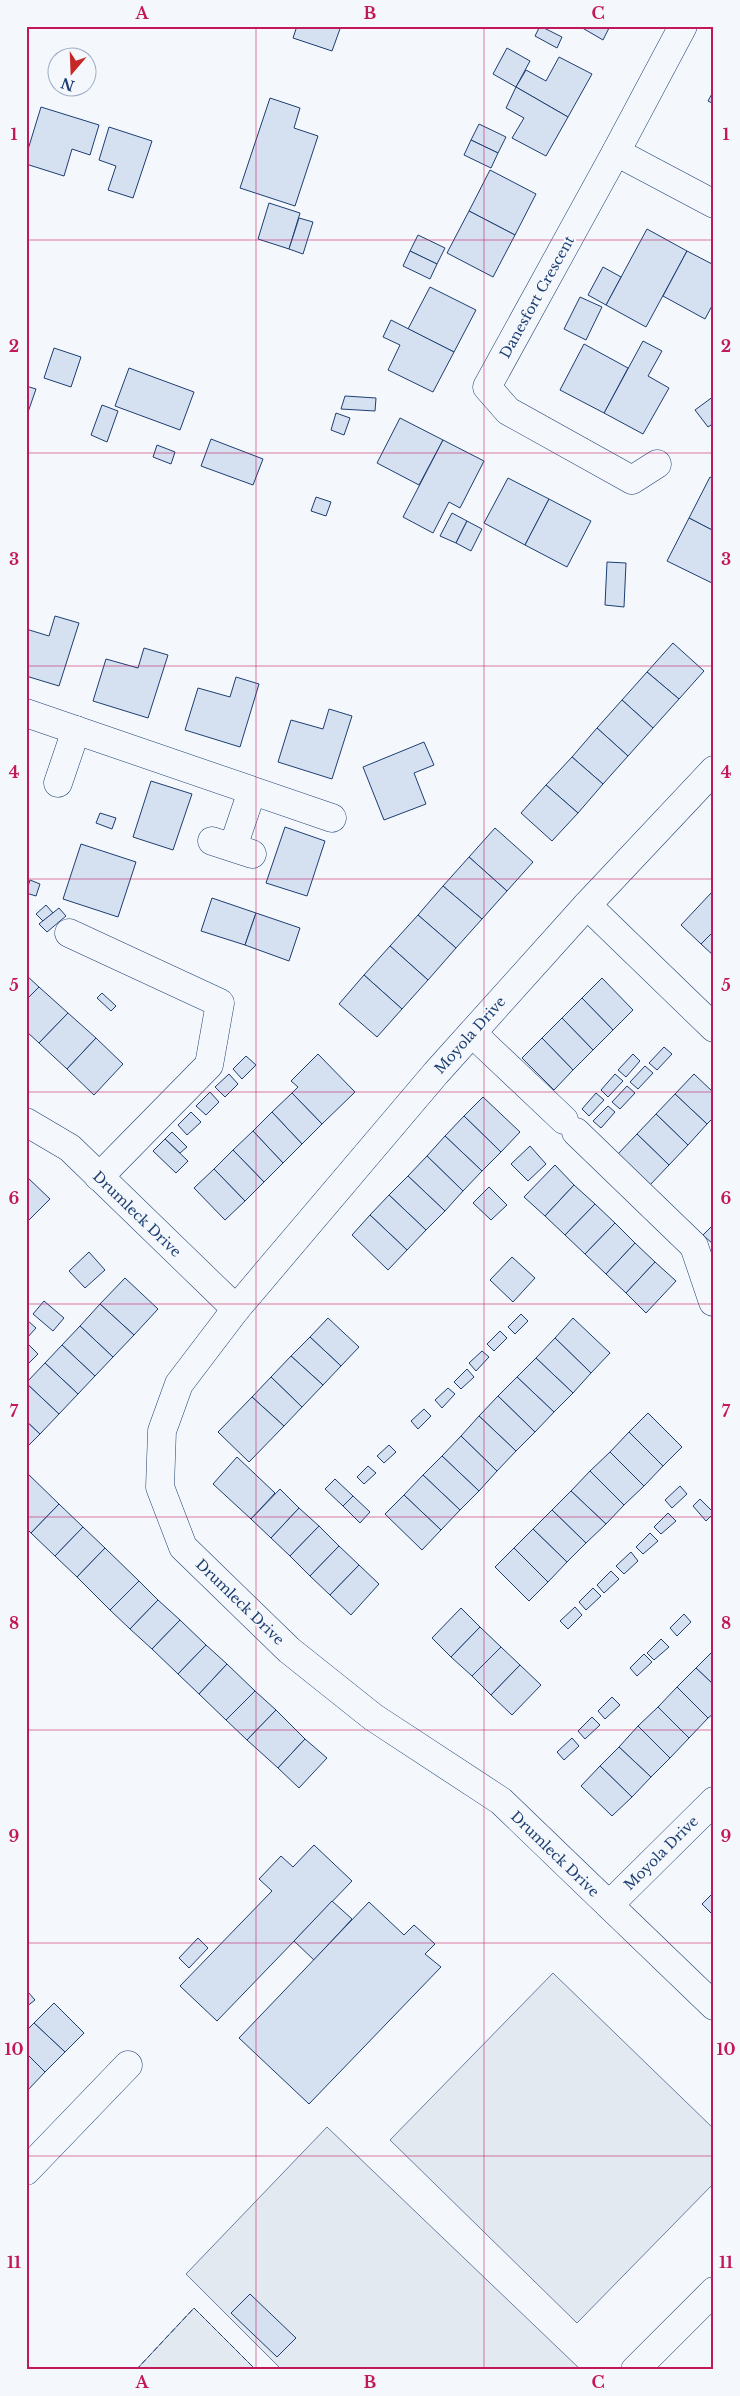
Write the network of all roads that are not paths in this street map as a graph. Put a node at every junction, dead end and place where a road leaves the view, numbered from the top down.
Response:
1 (683, 26) edge
2 (616, 152) junction
3 (714, 204) edge
4 (658, 464) dead end
5 (26, 713) edge
6 (76, 730) junction
7 (714, 770) edge
8 (58, 783) dead end
9 (252, 791) junction
10 (332, 818) dead end
11 (232, 847) dead end
12 (587, 905) junction
13 (69, 933) dead end
14 (714, 1028) edge
15 (472, 1033) junction
16 (26, 1122) edge
17 (99, 1177) junction
18 (713, 1302) edge
19 (236, 1309) junction
20 (714, 1801) edge
21 (609, 1905) junction
22 (714, 2006) edge
23 (128, 2065) dead end
24 (26, 2171) edge
25 (714, 2291) edge
26 (635, 2370) edge

1 - 2 street, Danesfort Crescent
2 - 3 street
2 - 4 street, Danesfort Crescent
5 - 6 street
6 - 8 street
6 - 9 street
7 - 12 street, Moyola Drive
9 - 10 street
9 - 11 street
12 - 14 street
12 - 15 street, Moyola Drive
13 - 17 street
15 - 18 street
15 - 19 street, Moyola Drive
16 - 17 street, Drumleck Drive
17 - 19 street, Drumleck Drive
19 - 21 street, Drumleck Drive
20 - 21 street, Moyola Drive
21 - 22 street, Drumleck Drive
23 - 24 street
25 - 26 street

